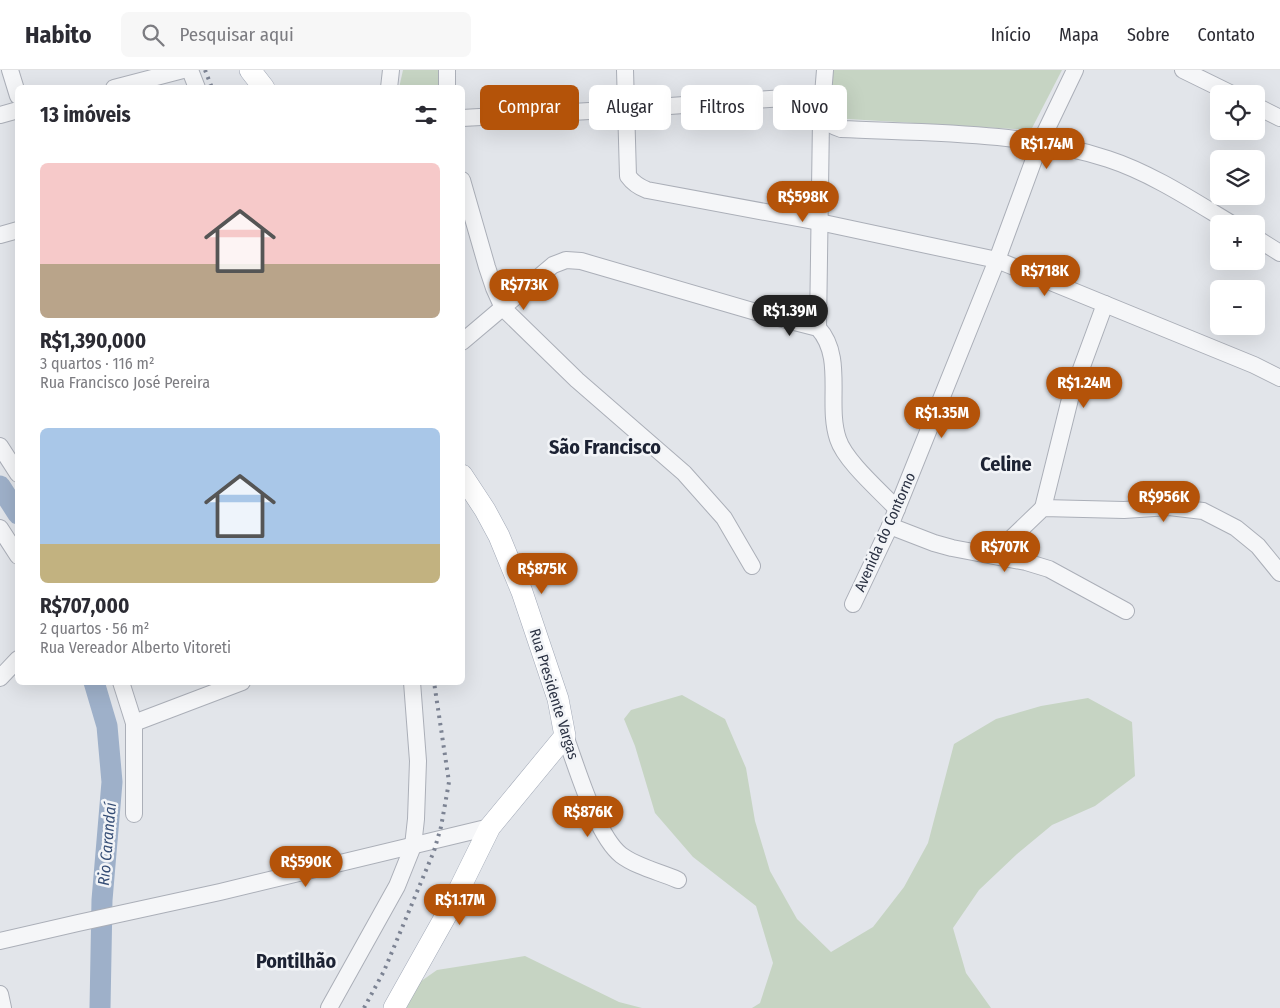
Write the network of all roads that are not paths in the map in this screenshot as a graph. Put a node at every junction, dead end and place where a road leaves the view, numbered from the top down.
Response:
1 (10, 70) edge
2 (182, 70) edge
3 (190, 70) edge
4 (250, 70) edge
5 (391, 70) edge
6 (447, 70) edge
7 (625, 70) edge
8 (825, 70) edge
9 (1075, 70) edge
10 (1182, 70) edge
11 (128, 85) edge
12 (196, 85) edge
13 (262, 85) edge
14 (389, 85) edge
15 (447, 85) edge
16 (625, 85) edge
17 (823, 85) edge
18 (1213, 85) edge
19 (15, 86) edge
20 (773, 99) edge
21 (671, 106) edge
22 (1265, 110) edge
23 (15, 111) edge
24 (589, 111) edge
25 (0, 115) edge
26 (465, 118) edge
27 (1280, 118) edge
28 (847, 129) edge
29 (627, 130) edge
30 (820, 130) edge
31 (1040, 143) junction
32 (465, 190) edge
33 (1216, 215) edge
34 (818, 222) junction
35 (15, 231) edge
36 (0, 236) edge
37 (1265, 244) edge
38 (1280, 254) edge
39 (997, 260) junction
40 (1105, 304) junction
41 (503, 308) junction
42 (818, 328) junction
43 (465, 340) edge
44 (1280, 378) edge
45 (0, 446) edge
46 (15, 469) edge
47 (465, 480) edge
48 (897, 508) junction
49 (1043, 508) junction
50 (890, 526) junction
51 (0, 528) edge
52 (15, 551) edge
53 (994, 555) junction
54 (752, 566) dead end
55 (1280, 573) edge
56 (854, 604) dead end
57 (1126, 611) dead end
58 (15, 663) edge
59 (0, 678) edge
60 (122, 685) edge
61 (234, 685) edge
62 (412, 685) edge
63 (134, 723) junction
64 (565, 736) junction
65 (134, 814) dead end
66 (490, 827) junction
67 (413, 846) junction
68 (678, 880) dead end
69 (0, 941) edge
70 (0, 994) edge
71 (3, 1008) edge
72 (329, 1008) edge
73 (394, 1008) edge

1 - 19 street
2 - 11 street
3 - 12 street
4 - 13 main road
5 - 14 street
6 - 15 street
7 - 16 street
8 - 17 street
9 - 31 street, Avenida do Contorno
10 - 18 street
20 - 21 street
22 - 27 street
23 - 25 street
24 - 26 street
28 - 31 street
29 - 34 street
30 - 34 street
31 - 33 street
31 - 39 street, Avenida do Contorno
32 - 41 street
34 - 39 street
34 - 42 street
35 - 36 street
37 - 38 street
39 - 40 street
39 - 48 street, Avenida do Contorno
40 - 44 street
40 - 49 street
41 - 42 street
41 - 43 street
41 - 54 street
42 - 48 street
45 - 46 street
47 - 64 main road, Rua Presidente Vargas
48 - 50 street, Avenida do Contorno
49 - 53 street
49 - 55 street
50 - 53 street
50 - 56 street, Avenida do Contorno
51 - 52 street
53 - 57 street
58 - 59 street
60 - 63 street
61 - 63 street
62 - 67 street
63 - 65 street
64 - 66 main road
64 - 68 street, Rua Presidente Vargas
66 - 67 street
66 - 73 main road
67 - 69 street
67 - 72 street
70 - 71 street

